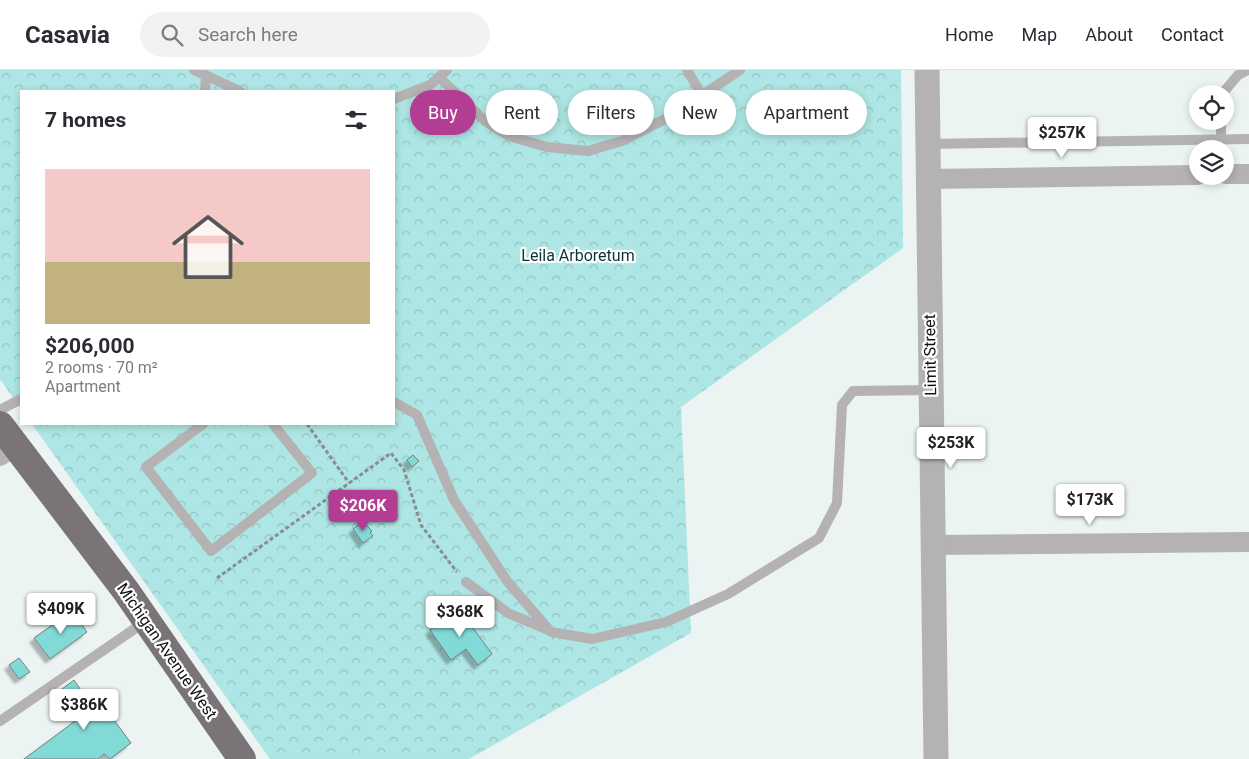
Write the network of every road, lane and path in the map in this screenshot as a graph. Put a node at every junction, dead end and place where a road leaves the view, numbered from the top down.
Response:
1 (194, 70) edge
2 (447, 70) edge
3 (687, 70) edge
4 (740, 70) edge
5 (927, 70) edge
6 (1248, 70) edge
7 (206, 76) junction
8 (439, 77) junction
9 (1230, 85) edge
10 (205, 90) edge
11 (238, 90) edge
12 (699, 90) edge
13 (710, 90) edge
14 (395, 99) edge
15 (664, 120) edge
16 (1221, 130) edge
17 (1249, 139) edge
18 (1189, 140) edge
19 (1221, 140) joint
20 (928, 144) junction
21 (1234, 174) edge
22 (1249, 174) edge
23 (1189, 175) edge
24 (928, 179) junction
25 (930, 390) junction
26 (20, 400) edge
27 (395, 403) edge
28 (0, 410) edge
29 (202, 425) edge
30 (274, 425) edge
31 (308, 425) edge
32 (5, 442) edge
33 (349, 483) junction
34 (1249, 542) edge
35 (932, 545) junction
36 (217, 578) dead end
37 (466, 582) joint
38 (147, 620) junction
39 (551, 632) junction
40 (0, 721) edge
41 (242, 759) edge
42 (936, 759) edge

1 - 7 lane
2 - 8 lane
3 - 12 lane
4 - 13 lane
5 - 20 street, Limit Street
6 - 9 lane
7 - 10 lane
7 - 11 lane
8 - 14 lane
8 - 15 lane
16 - 19 lane
17 - 19 lane
18 - 20 lane
20 - 24 street, Limit Street
21 - 22 street
23 - 24 street
24 - 25 street, Limit Street
25 - 35 street, Limit Street
25 - 39 lane
26 - 28 lane
27 - 39 lane
29 - 30 lane
31 - 33 path
32 - 38 highway, Michigan Avenue West
33 - 36 path
33 - 37 path
34 - 35 street
35 - 42 street, Limit Street
37 - 39 lane
38 - 40 lane
38 - 41 highway, Michigan Avenue West

